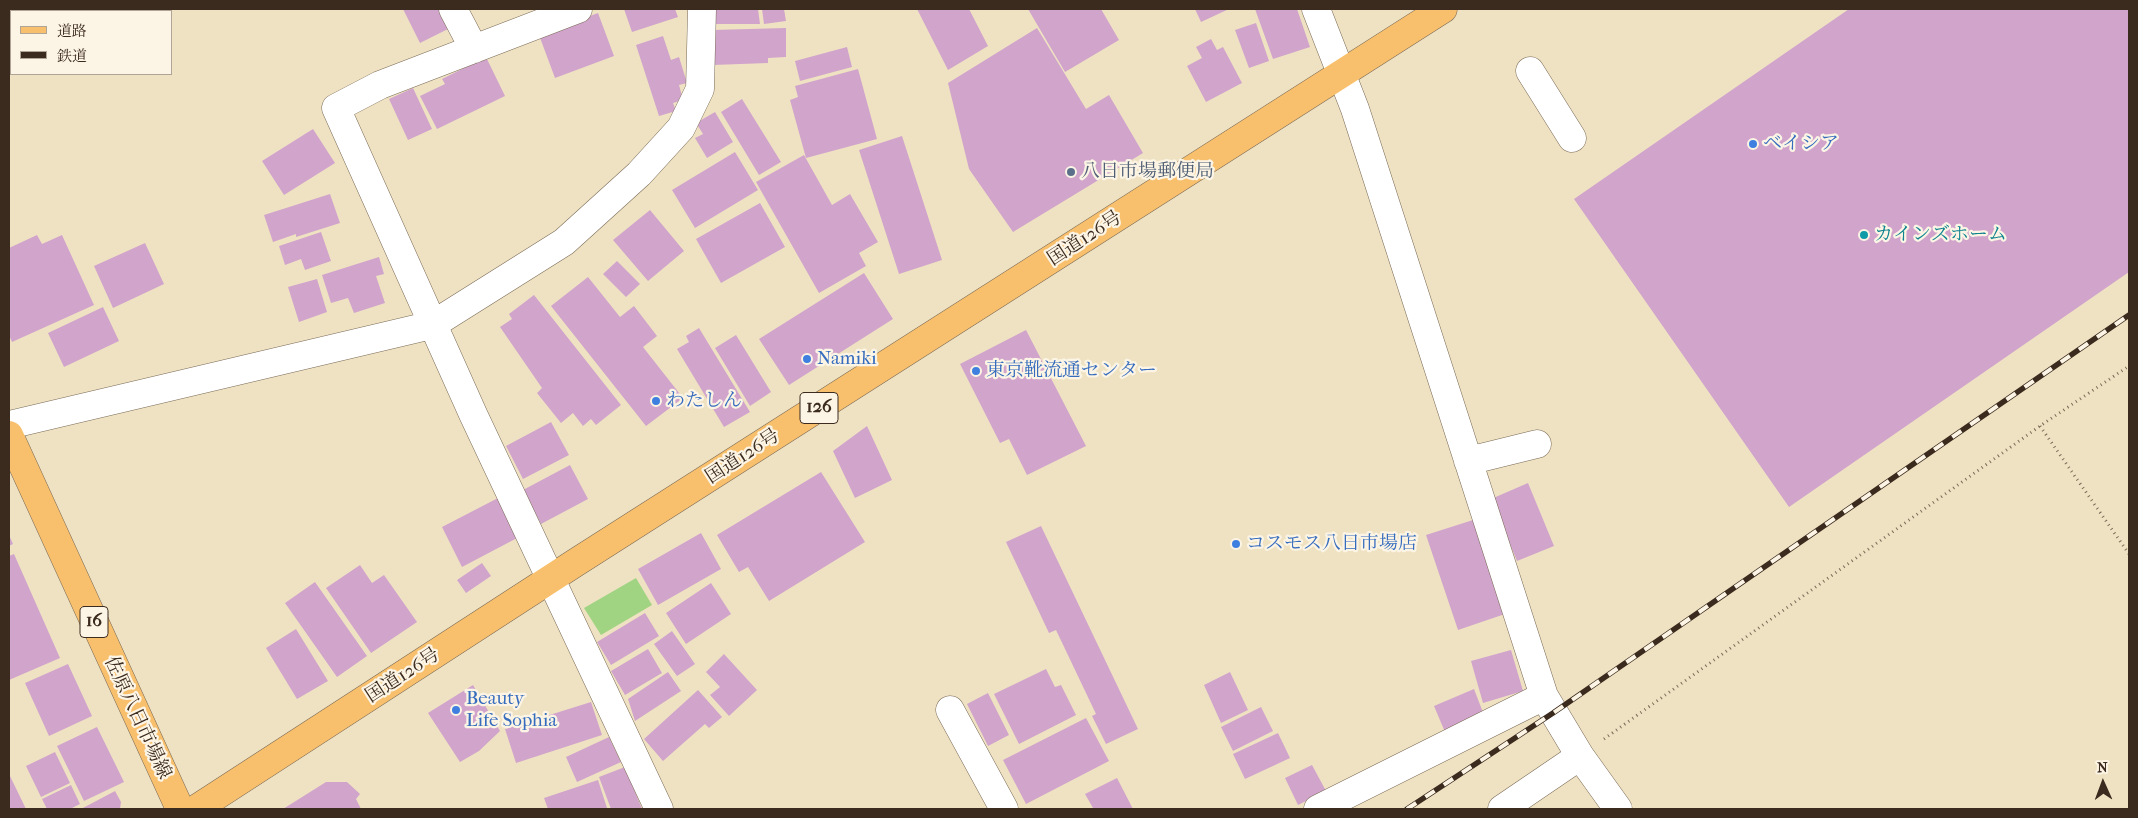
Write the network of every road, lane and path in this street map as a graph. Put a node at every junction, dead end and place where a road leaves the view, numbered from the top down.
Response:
1 (453, 9) edge
2 (578, 9) edge
3 (702, 9) edge
4 (1316, 9) edge
5 (1443, 9) edge
6 (474, 49) junction
7 (1530, 71) dead end
8 (1342, 74) junction
9 (1572, 138) dead end
10 (432, 325) junction
11 (2129, 366) edge
12 (9, 425) edge
13 (2040, 426) junction
14 (9, 435) edge
15 (1537, 444) dead end
16 (1468, 461) junction
17 (2129, 554) edge
18 (552, 578) junction
19 (1544, 696) junction
20 (950, 710) dead end
21 (1580, 756) junction
22 (180, 809) edge
23 (196, 809) edge
24 (659, 809) edge
25 (1004, 809) edge
26 (1318, 809) edge
27 (1502, 809) edge
28 (1618, 809) edge

1 - 6 street
2 - 6 street
3 - 10 street
4 - 8 street
5 - 8 main road, 国道126号 / 126
6 - 10 street
7 - 9 street
8 - 16 street
8 - 18 main road, 国道126号 / 126
10 - 12 street
10 - 18 street
11 - 13 path
13 - 17 path
13 - 21 path
14 - 22 main road, 佐原八日市場線 / 16
15 - 16 street
16 - 19 street
18 - 23 main road, 国道126号 / 126
18 - 24 street
19 - 21 street
19 - 26 street
20 - 25 street
21 - 27 street
21 - 28 street

